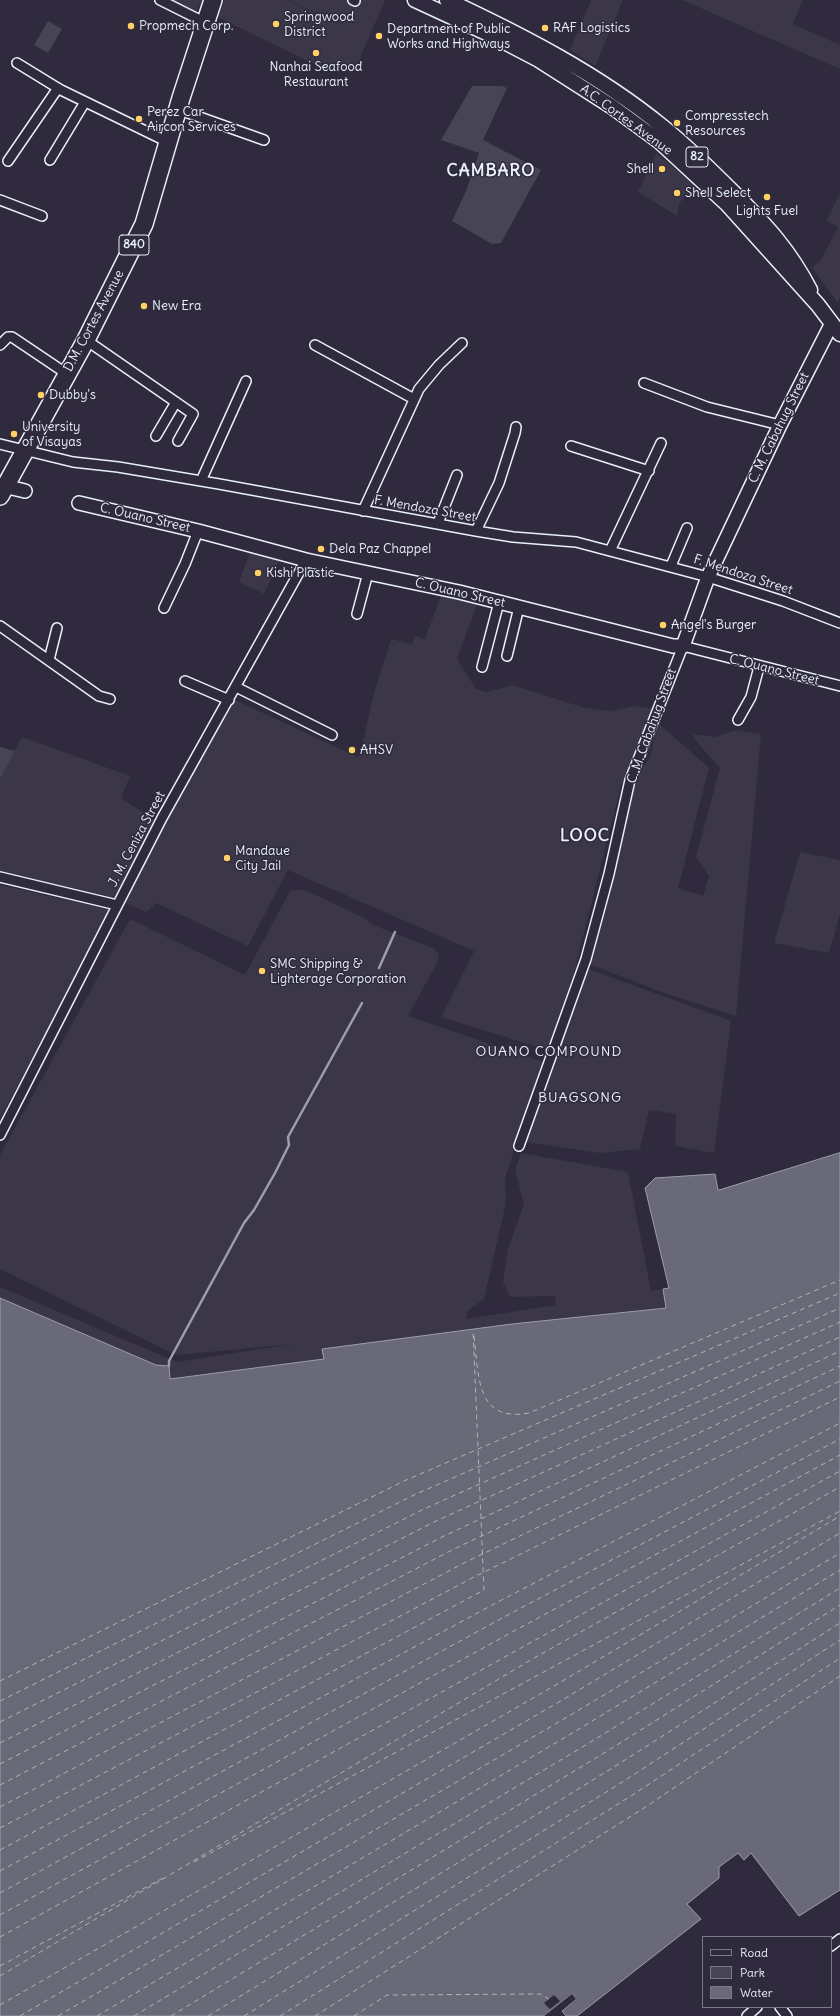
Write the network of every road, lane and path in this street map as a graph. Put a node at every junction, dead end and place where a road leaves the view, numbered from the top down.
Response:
1 (160, 0) edge
2 (213, 0) edge
3 (415, 0) edge
4 (441, 3) edge
5 (204, 22) junction
6 (17, 63) dead end
7 (58, 88) junction
8 (85, 102) junction
9 (177, 109) junction
10 (264, 140) dead end
11 (168, 142) junction
12 (50, 160) dead end
13 (8, 161) dead end
14 (0, 200) edge
15 (42, 216) dead end
16 (836, 329) edge
17 (86, 340) junction
18 (462, 343) dead end
19 (0, 345) edge
20 (316, 345) dead end
21 (67, 374) junction
22 (246, 381) dead end
23 (644, 383) dead end
24 (416, 396) junction
25 (176, 402) junction
26 (780, 425) junction
27 (516, 427) dead end
28 (156, 436) dead end
29 (178, 441) dead end
30 (661, 443) dead end
31 (0, 444) edge
32 (571, 446) dead end
33 (25, 451) junction
34 (648, 471) junction
35 (457, 476) dead end
36 (200, 481) junction
37 (2, 489) edge
38 (25, 491) dead end
39 (79, 504) dead end
40 (363, 511) junction
41 (438, 523) junction
42 (687, 528) dead end
43 (198, 531) junction
44 (476, 531) junction
45 (610, 551) junction
46 (306, 560) junction
47 (671, 566) junction
48 (368, 574) junction
49 (708, 577) junction
50 (499, 602) junction
51 (519, 607) junction
52 (164, 608) dead end
53 (357, 614) dead end
54 (840, 623) edge
55 (0, 626) edge
56 (57, 628) dead end
57 (683, 646) junction
58 (508, 656) dead end
59 (49, 660) junction
60 (482, 667) dead end
61 (759, 667) junction
62 (185, 681) dead end
63 (840, 686) edge
64 (236, 687) junction
65 (110, 699) dead end
66 (229, 700) junction
67 (738, 720) dead end
68 (332, 735) dead end
69 (0, 877) edge
70 (117, 905) junction
71 (0, 1135) edge
72 (519, 1146) dead end
73 (840, 1939) edge
74 (832, 1945) edge
75 (756, 2008) edge
76 (781, 2008) edge
77 (747, 2016) edge
78 (787, 2016) edge

1 - 5 street
2 - 5 highway, D.M. Cortes Avenue / 840
3 - 4 main road, A.C. Cortes Avenue / 82
4 - 16 main road, A.C. Cortes Avenue / 82
5 - 9 highway, D.M. Cortes Avenue / 840
6 - 7 street
7 - 8 street
7 - 13 street
8 - 11 street
8 - 12 street
9 - 10 street
9 - 11 highway, D.M. Cortes Avenue / 840
11 - 17 highway, D.M. Cortes Avenue / 840
14 - 15 street
16 - 26 street, C. M. Cabahug Street
17 - 21 highway, D.M. Cortes Avenue / 840
17 - 25 street
18 - 24 street
19 - 21 street
20 - 24 street
21 - 33 highway, D.M. Cortes Avenue / 840
22 - 36 street
23 - 26 street
24 - 40 street
25 - 28 street
25 - 29 street
26 - 49 street, C. M. Cabahug Street
27 - 44 street
30 - 34 street
31 - 33 street, F. Mendoza Street
32 - 34 street
33 - 36 street, F. Mendoza Street
33 - 37 highway, D.M. Cortes Avenue / 840
34 - 45 street
35 - 41 street
36 - 40 street, F. Mendoza Street
37 - 38 street
39 - 43 street, C. Ouano Street
40 - 41 street, F. Mendoza Street
41 - 44 street, F. Mendoza Street
42 - 47 street
43 - 46 street, C. Ouano Street
43 - 52 street
44 - 45 street, F. Mendoza Street
45 - 47 street, F. Mendoza Street
46 - 48 street, C. Ouano Street
46 - 64 street, J. M. Ceniza Street
47 - 49 street, F. Mendoza Street
48 - 50 street, C. Ouano Street
48 - 53 street
49 - 54 street, F. Mendoza Street
49 - 57 street, C. M. Cabahug Street
50 - 51 street, C. Ouano Street
50 - 60 street
51 - 57 street, C. Ouano Street
51 - 58 street
55 - 59 street
56 - 59 street
57 - 61 street, C. Ouano Street
57 - 72 street, C. M. Cabahug Street
59 - 65 street
61 - 63 street, C. Ouano Street
61 - 67 street
62 - 66 street
64 - 66 street, J. M. Ceniza Street
64 - 68 street
66 - 70 street, J. M. Ceniza Street
69 - 70 street
70 - 71 street, J. M. Ceniza Street
73 - 74 street
75 - 77 street
76 - 78 street

